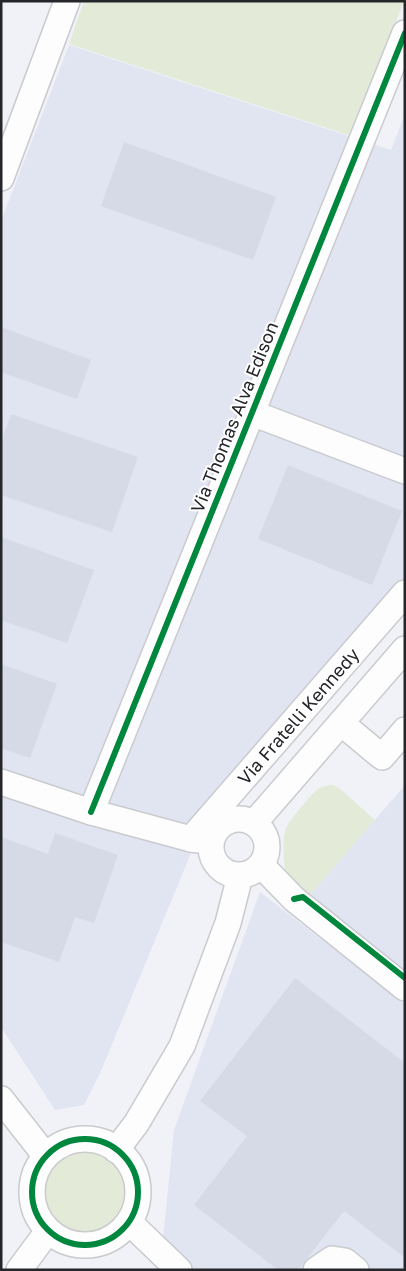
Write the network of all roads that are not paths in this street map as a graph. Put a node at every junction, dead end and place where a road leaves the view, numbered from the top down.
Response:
1 (67, 1) edge
2 (405, 33) edge
3 (1, 178) edge
4 (252, 413) junction
5 (405, 471) edge
6 (405, 593) edge
7 (405, 649) edge
8 (341, 723) junction
9 (405, 730) edge
10 (1, 782) edge
11 (91, 812) junction
12 (254, 823) junction
13 (201, 840) junction
14 (250, 870) junction
15 (405, 988) edge
16 (1, 1100) edge
17 (116, 1150) junction
18 (46, 1155) junction
19 (129, 1222) junction
20 (48, 1231) junction
21 (20, 1270) edge
22 (179, 1270) edge
23 (316, 1270) edge
24 (356, 1270) edge

1 - 3 street
2 - 4 street, Via Thomas Alva Edison
4 - 5 street
4 - 11 street, Via Thomas Alva Edison
6 - 13 street, Via Fratelli Kennedy
7 - 8 street, Via Fratelli Kennedy
8 - 9 street
8 - 12 street, Via Fratelli Kennedy
10 - 11 street
11 - 13 street
12 - 13 street
12 - 14 street
13 - 14 street
14 - 15 street
14 - 17 street
16 - 18 street
17 - 18 street
17 - 19 street
18 - 20 street
19 - 20 street
19 - 22 street
20 - 21 street
23 - 24 street

